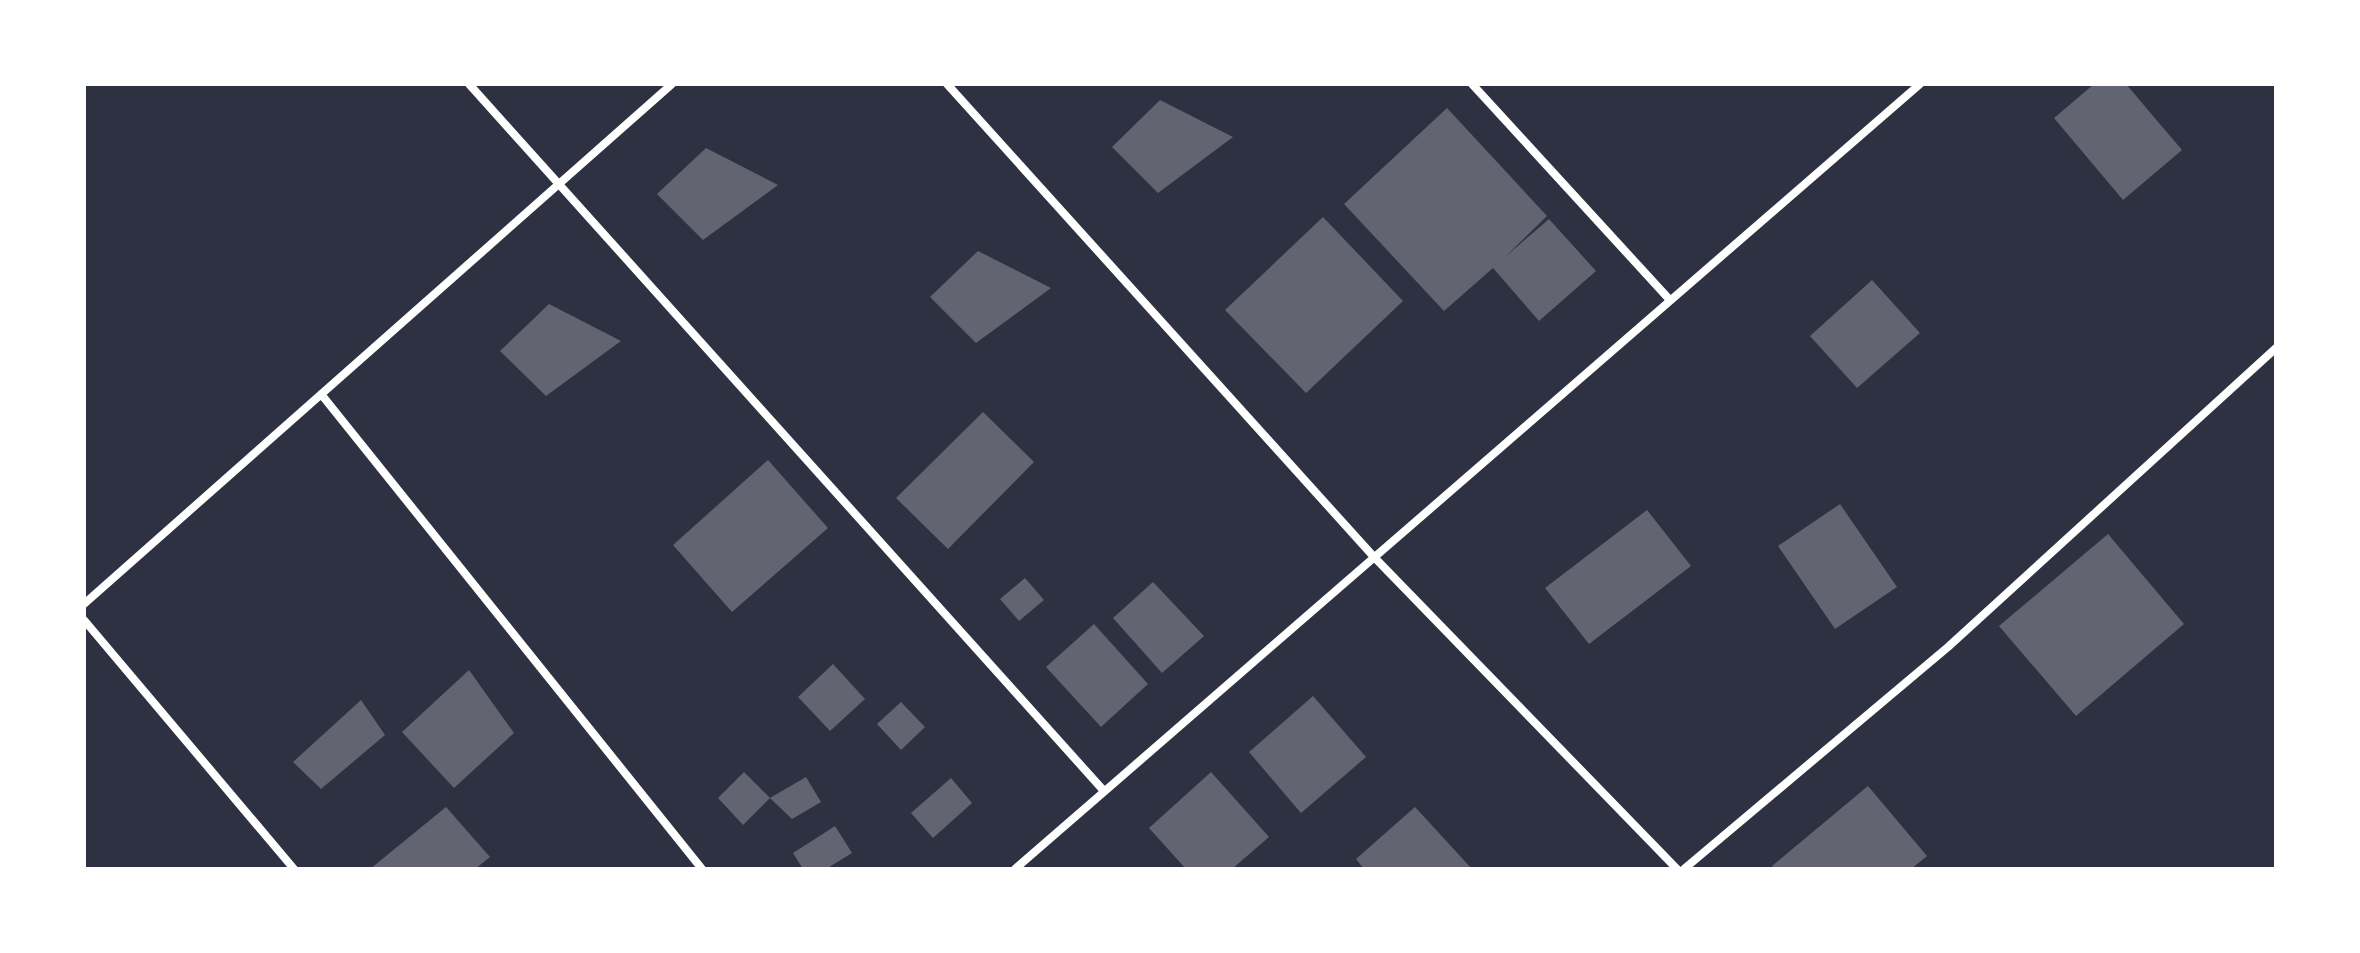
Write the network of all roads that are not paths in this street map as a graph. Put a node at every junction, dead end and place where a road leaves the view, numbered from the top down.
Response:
1 (469, 84) edge
2 (672, 84) edge
3 (947, 84) edge
4 (1472, 84) edge
5 (1920, 84) edge
6 (559, 184) junction
7 (1669, 299) junction
8 (2276, 348) edge
9 (321, 394) junction
10 (1374, 557) junction
11 (84, 604) edge
12 (84, 620) edge
13 (1104, 791) junction
14 (294, 869) edge
15 (702, 869) edge
16 (1015, 869) edge
17 (1677, 869) edge
18 (1684, 869) edge

1 - 6 street
2 - 6 street
3 - 10 street
4 - 7 street
5 - 7 street
6 - 9 street
6 - 13 street
7 - 10 street
8 - 18 street
9 - 11 street
9 - 15 street
10 - 13 street
10 - 17 street
12 - 14 street
13 - 16 street

